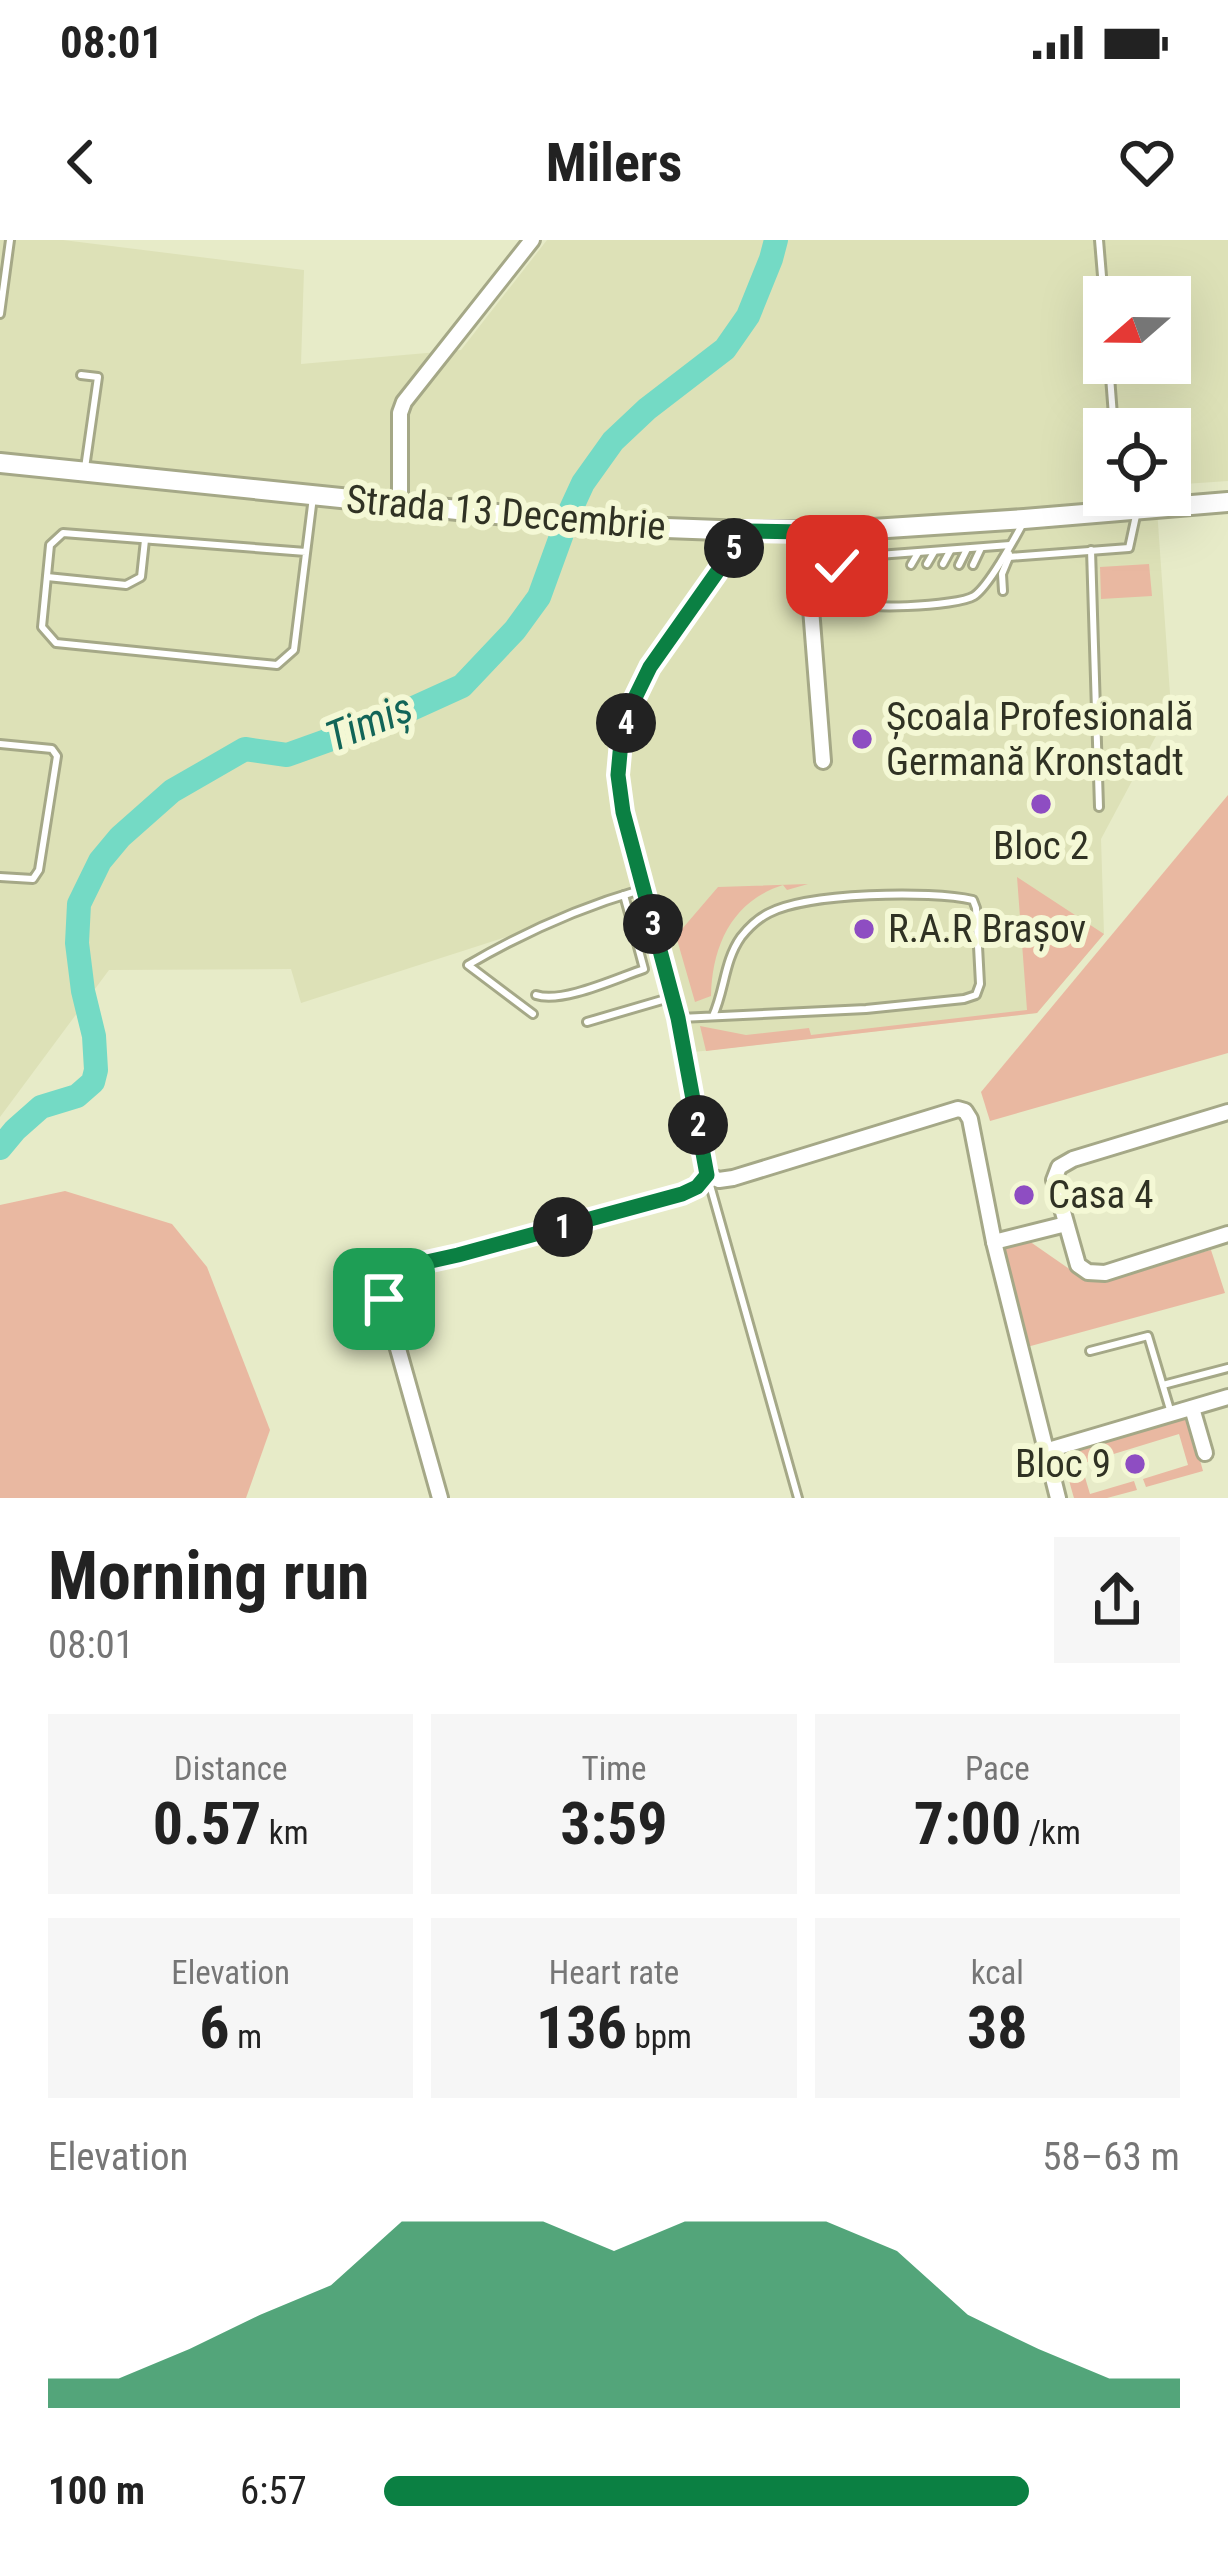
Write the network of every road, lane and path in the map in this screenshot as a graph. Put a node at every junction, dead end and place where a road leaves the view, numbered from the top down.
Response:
1 (10, 240) edge
2 (532, 240) edge
3 (1100, 240) edge
4 (1102, 276) edge
5 (0, 314) edge
6 (81, 375) dead end
7 (0, 463) edge
8 (85, 472) junction
9 (313, 496) junction
10 (1228, 502) edge
11 (1191, 503) edge
12 (400, 505) junction
13 (1083, 511) edge
14 (1126, 516) edge
15 (1024, 519) junction
16 (746, 531) junction
17 (842, 531) junction
18 (805, 532) junction
19 (145, 540) junction
20 (1012, 545) junction
21 (981, 548) junction
22 (967, 549) junction
23 (950, 550) junction
24 (1091, 550) junction
25 (306, 552) junction
26 (934, 552) junction
27 (806, 553) junction
28 (918, 553) junction
29 (1009, 556) junction
30 (927, 564) dead end
31 (911, 565) dead end
32 (943, 565) dead end
33 (958, 565) dead end
34 (973, 565) dead end
35 (836, 569) junction
36 (46, 577) junction
37 (1003, 591) dead end
38 (0, 743) edge
39 (823, 761) dead end
40 (1099, 807) dead end
41 (0, 877) edge
42 (644, 889) junction
43 (624, 895) junction
44 (657, 940) junction
45 (639, 946) junction
46 (536, 995) dead end
47 (673, 997) junction
48 (533, 1014) dead end
49 (713, 1016) junction
50 (678, 1018) junction
51 (587, 1022) dead end
52 (1228, 1112) edge
53 (707, 1175) junction
54 (1066, 1224) junction
55 (1228, 1234) edge
56 (994, 1242) junction
57 (1090, 1351) dead end
58 (1228, 1368) edge
59 (1163, 1385) junction
60 (1228, 1397) edge
61 (1192, 1408) junction
62 (1172, 1414) junction
63 (1045, 1450) junction
64 (1205, 1453) dead end
65 (440, 1498) edge
66 (798, 1498) edge
67 (1058, 1498) edge

1 - 5 lane
2 - 12 street
3 - 4 lane
6 - 8 lane
7 - 8 main road, Strada 13 Decembrie
8 - 9 main road, Strada 13 Decembrie
9 - 12 main road, Strada 13 Decembrie
9 - 25 lane
10 - 11 main road, Strada 13 Decembrie
12 - 16 main road, Strada 13 Decembrie
13 - 15 main road, Strada 13 Decembrie
14 - 24 lane
15 - 17 main road, Strada 13 Decembrie
15 - 20 lane
16 - 18 main road, Strada 13 Decembrie
16 - 42 street
17 - 18 main road, Strada 13 Decembrie
17 - 35 lane
18 - 27 street
19 - 25 lane
19 - 36 lane
19 - 36 lane
20 - 21 lane
20 - 29 lane
20 - 35 lane
21 - 22 lane
21 - 34 lane
22 - 23 lane
22 - 33 lane
23 - 26 lane
23 - 32 lane
24 - 29 lane
24 - 40 lane
25 - 36 lane
26 - 28 lane
26 - 30 lane
27 - 35 lane
27 - 39 street
28 - 31 lane
28 - 35 lane
29 - 37 lane
38 - 41 lane
42 - 43 lane
42 - 44 street
43 - 45 lane
43 - 48 lane
44 - 45 lane
44 - 47 street
45 - 46 lane
47 - 50 street
47 - 51 lane
49 - 49 lane
49 - 50 lane
50 - 53 street
52 - 54 street
53 - 56 street
53 - 65 street
53 - 66 lane
54 - 55 street
54 - 56 street
56 - 63 street
57 - 59 lane
58 - 59 lane
59 - 62 lane
60 - 61 street
61 - 62 street
61 - 64 street
62 - 63 street
63 - 67 street

